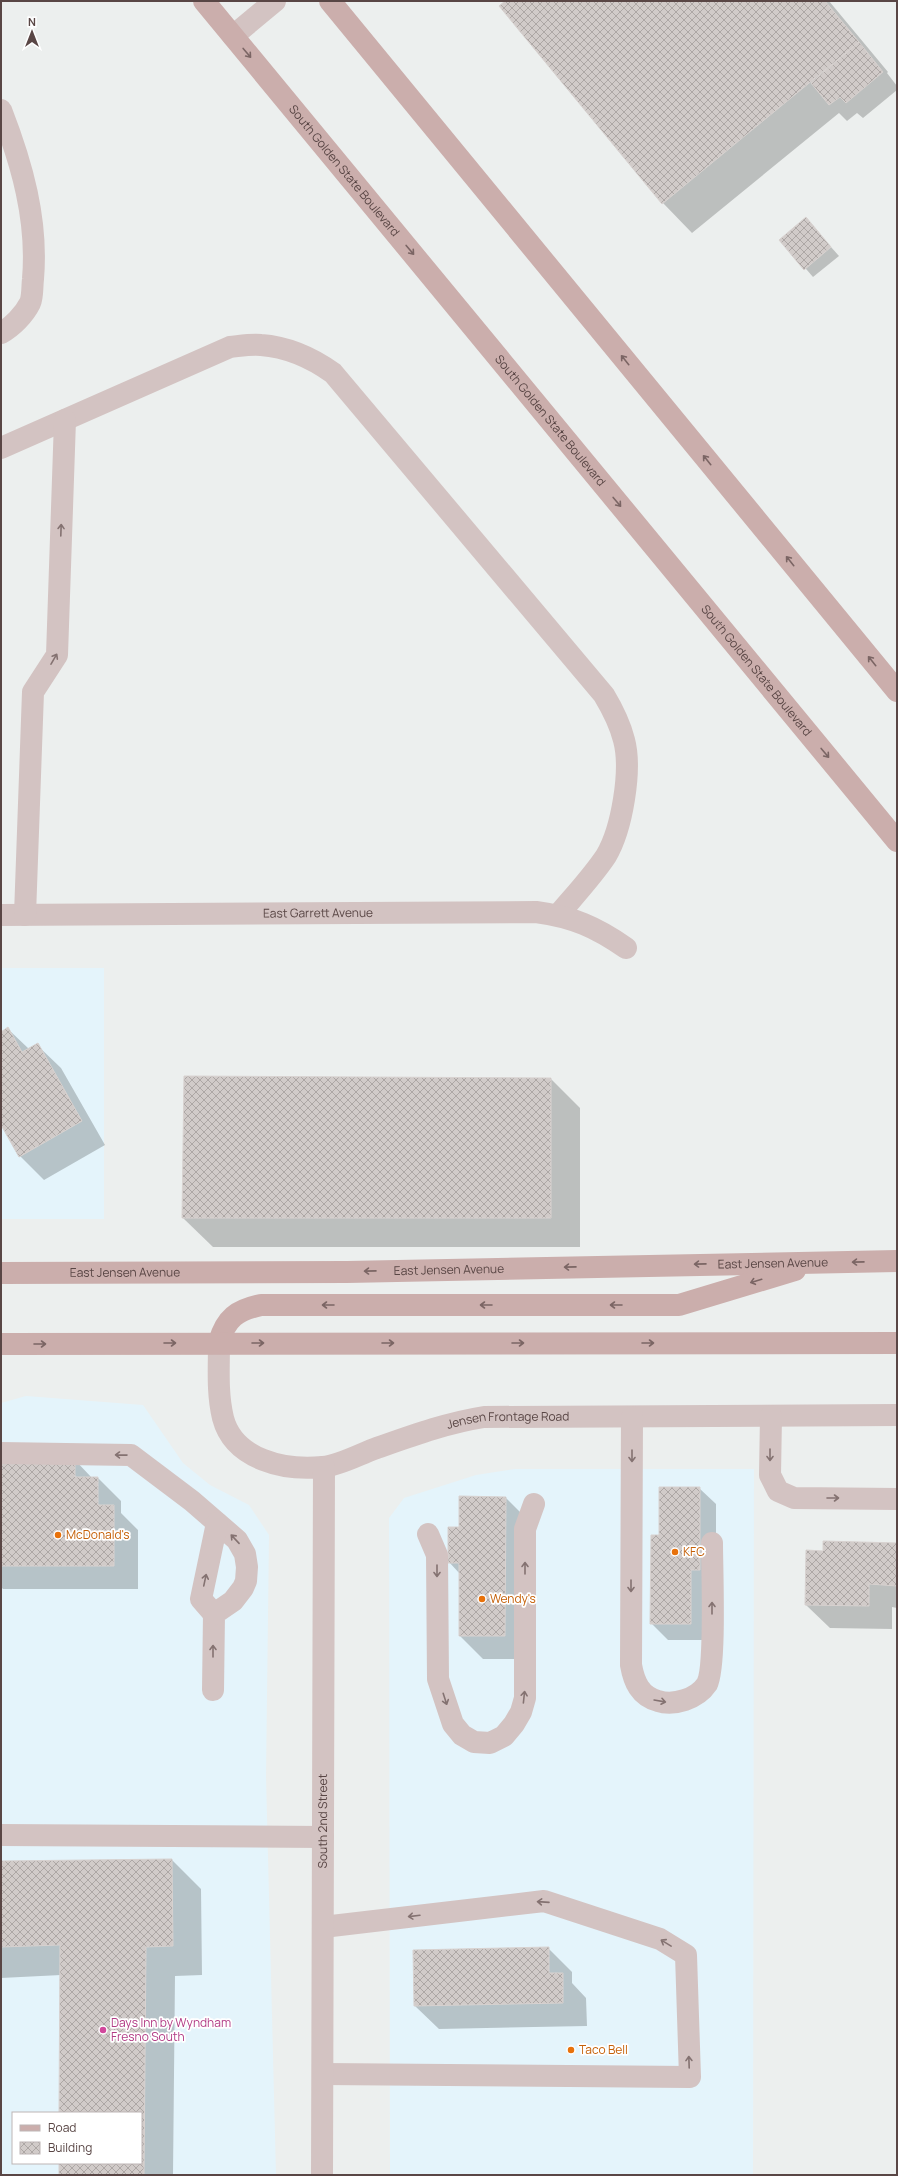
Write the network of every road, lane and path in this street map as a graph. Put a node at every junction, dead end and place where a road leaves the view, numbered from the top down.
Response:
1 (204, 1) edge
2 (275, 1) edge
3 (330, 1) edge
4 (233, 36) junction
5 (1, 110) edge
6 (1, 333) edge
7 (65, 420) junction
8 (1, 448) edge
9 (897, 691) edge
10 (897, 841) edge
11 (25, 914) junction
12 (1, 915) edge
13 (558, 915) junction
14 (626, 948) dead end
15 (897, 1261) edge
16 (820, 1262) junction
17 (1, 1272) edge
18 (219, 1342) junction
19 (1, 1344) edge
20 (897, 1344) edge
21 (897, 1415) edge
22 (771, 1416) junction
23 (632, 1417) junction
24 (1, 1453) edge
25 (324, 1467) junction
26 (897, 1499) edge
27 (534, 1504) dead end
28 (217, 1523) junction
29 (428, 1534) dead end
30 (712, 1543) dead end
31 (214, 1614) junction
32 (213, 1690) dead end
33 (1, 1835) edge
34 (323, 1837) junction
35 (323, 1927) junction
36 (323, 2074) junction
37 (322, 2175) edge

1 - 4 main road, South Golden State Boulevard
2 - 4 street
9 -> 3 main road
4 -> 10 main road, South Golden State Boulevard
5 - 6 street
7 - 8 street
11 -> 7 street
7 - 13 street
11 - 12 street, East Garrett Avenue
11 - 13 street, East Garrett Avenue
13 - 14 street, East Garrett Avenue
15 -> 16 main road, East Jensen Avenue
16 -> 17 main road, East Jensen Avenue
16 -> 18 main road
19 -> 18 main road
18 -> 20 main road
18 - 25 street, Jensen Frontage Road
21 - 22 street, Jensen Frontage Road
22 - 23 street, Jensen Frontage Road
22 -> 26 street
23 - 25 street, Jensen Frontage Road
23 -> 30 street
28 -> 24 street
25 - 34 street, South 2nd Street
29 -> 27 street
31 -> 28 street
31 -> 28 street
32 -> 31 street
33 - 34 street
34 - 35 street, South 2nd Street
35 - 36 street, South 2nd Street
36 -> 35 street
36 - 37 street, South 2nd Street

